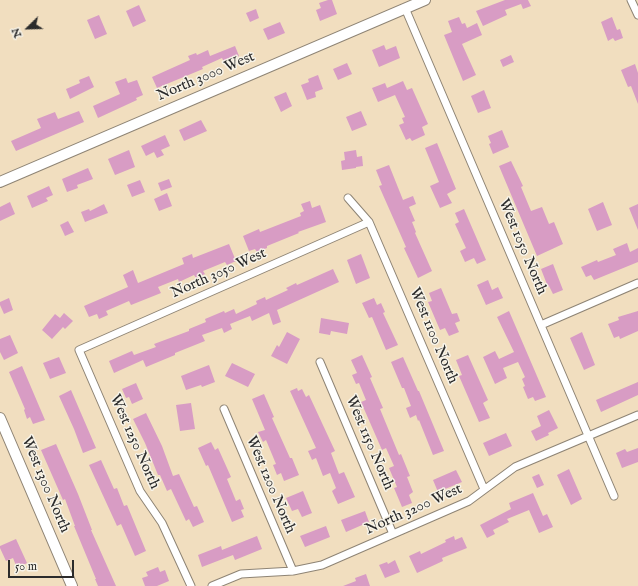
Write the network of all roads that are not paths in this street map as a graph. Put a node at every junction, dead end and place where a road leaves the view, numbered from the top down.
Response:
1 (425, 0) edge
2 (632, 0) edge
3 (405, 8) junction
4 (638, 15) edge
5 (0, 182) edge
6 (348, 198) dead end
7 (369, 222) junction
8 (638, 283) edge
9 (541, 324) junction
10 (79, 350) joint
11 (320, 362) dead end
12 (224, 409) dead end
13 (638, 415) edge
14 (0, 418) edge
15 (588, 436) junction
16 (484, 490) junction
17 (614, 496) dead end
18 (393, 534) junction
19 (292, 571) junction
20 (72, 586) edge
21 (191, 586) edge
22 (212, 586) edge

1 - 3 main road, North 3000 West
2 - 4 street
3 - 5 main road, North 3000 West
3 - 9 street, West 1050 North
6 - 7 street, West 1100 North
7 - 10 street, North 3050 West
7 - 16 street, West 1100 North
8 - 9 street
9 - 15 street, West 1050 North
10 - 21 street, West 1250 North
11 - 18 street, West 1150 North
12 - 19 street, West 1200 North
13 - 15 street, North 3200 West
14 - 20 main road, West 1300 North
15 - 16 street, North 3200 West
15 - 17 street, West 1050 North
16 - 18 street, North 3200 West
18 - 19 street, North 3200 West
19 - 22 street, North 3200 West

